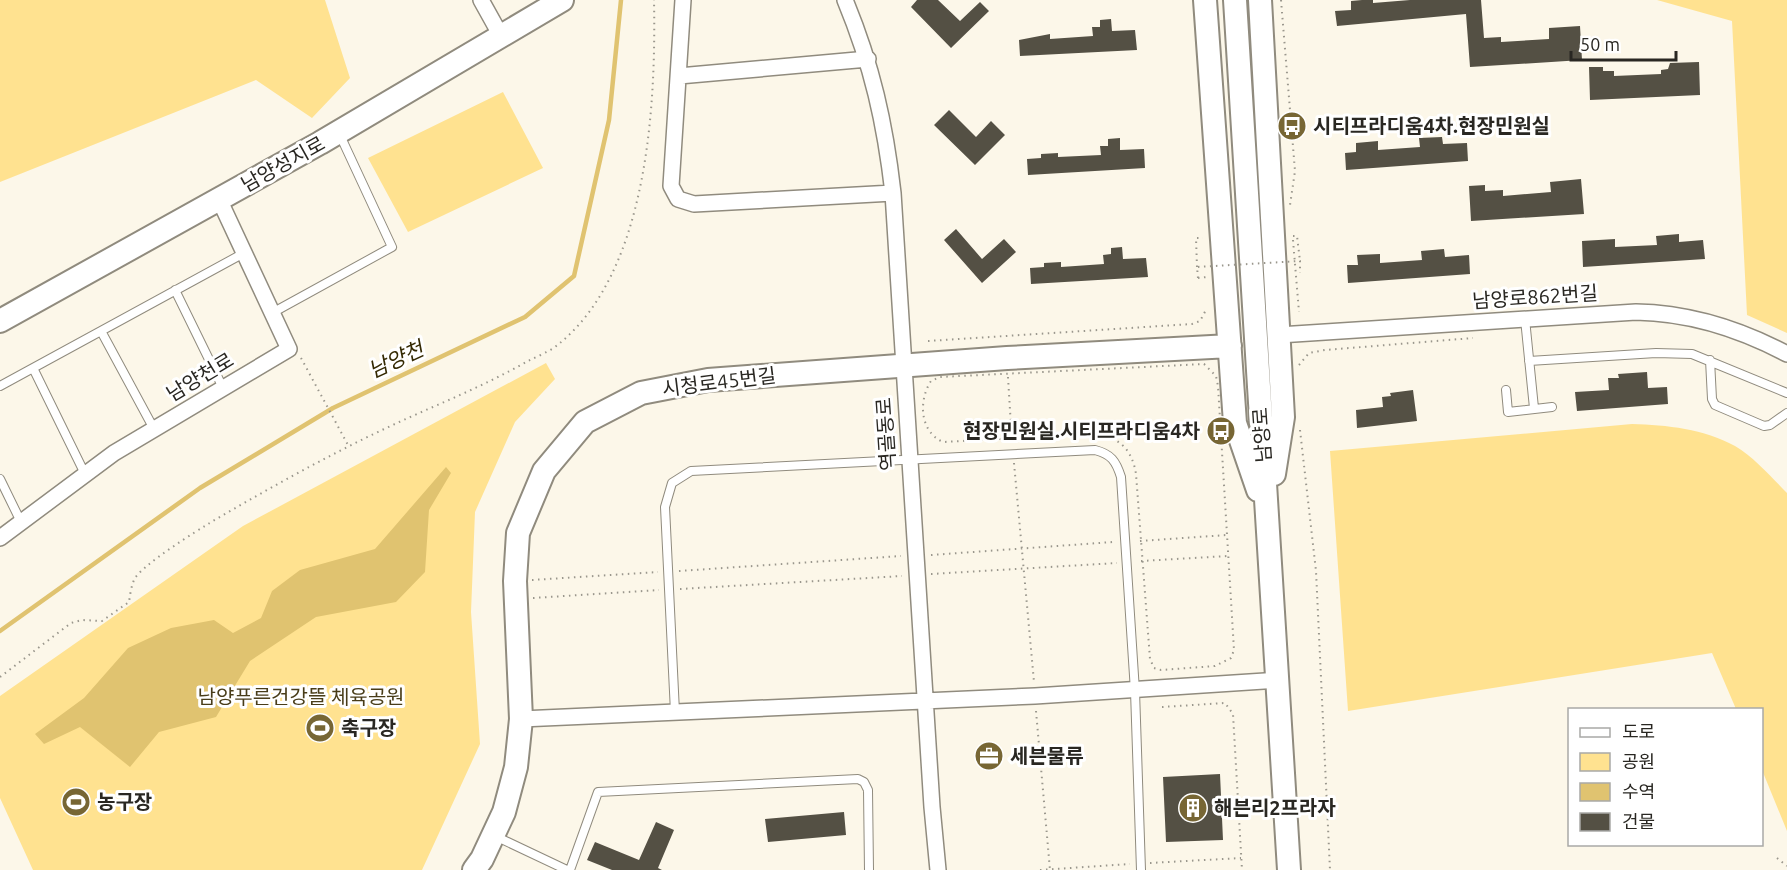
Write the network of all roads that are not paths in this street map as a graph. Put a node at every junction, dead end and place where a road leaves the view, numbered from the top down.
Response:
1 (481, 0) edge
2 (684, 0) edge
3 (845, 0) edge
4 (1205, 0) edge
5 (1235, 0) edge
6 (1260, 0) edge
7 (560, 1) edge
8 (501, 36) junction
9 (867, 59) junction
10 (679, 76) junction
11 (339, 132) junction
12 (893, 193) junction
13 (219, 199) junction
14 (244, 253) junction
15 (175, 290) junction
16 (272, 313) junction
17 (1525, 319) junction
18 (0, 321) edge
19 (101, 331) junction
20 (1279, 335) junction
21 (1230, 346) junction
22 (1787, 354) edge
23 (1710, 360) junction
24 (1529, 361) junction
25 (902, 365) junction
26 (33, 368) junction
27 (0, 386) edge
28 (223, 388) junction
29 (1506, 390) dead end
30 (1787, 393) edge
31 (1552, 407) dead end
32 (1534, 408) junction
33 (1787, 413) edge
34 (154, 429) junction
35 (910, 460) junction
36 (86, 474) junction
37 (0, 479) edge
38 (1267, 517) junction
39 (21, 522) junction
40 (0, 538) edge
41 (1278, 680) junction
42 (1135, 691) junction
43 (925, 701) junction
44 (675, 712) junction
45 (521, 719) junction
46 (493, 835) junction
47 (474, 870) edge
48 (568, 870) edge
49 (869, 870) edge
50 (938, 870) edge
51 (1141, 870) edge
52 (1289, 870) edge

1 - 8 street
2 - 10 street
3 - 9 street, 역골동로
4 - 21 main road
5 - 38 main road, 남양로
6 - 20 main road
7 - 8 main road, 남양성지로
8 - 11 main road, 남양성지로
9 - 10 street
9 - 12 street, 역골동로
10 - 12 street
11 - 13 main road, 남양성지로
11 - 16 lane
12 - 25 street, 역골동로
13 - 14 street, 남양천로
13 - 18 main road, 남양성지로
14 - 15 lane
14 - 16 street, 남양천로
15 - 19 lane
15 - 28 lane
16 - 28 street, 남양천로
17 - 20 street, 남양로862번길
17 - 22 street, 남양로862번길
17 - 24 lane
19 - 26 lane
19 - 34 lane
20 - 38 main road
21 - 25 main road, 시청로45번길
21 - 38 main road
23 - 24 lane
23 - 30 lane
23 - 33 lane
24 - 32 lane
25 - 35 street, 역골동로
25 - 45 main road, 시청로45번길
26 - 27 lane
26 - 36 lane
28 - 34 street, 남양천로
29 - 32 lane
31 - 32 lane
34 - 36 street, 남양천로
35 - 42 lane
35 - 43 street, 역골동로
35 - 44 lane
36 - 39 street, 남양천로
37 - 39 lane
38 - 41 main road, 남양로
39 - 40 street, 남양천로
41 - 42 street
41 - 52 main road, 남양로
42 - 43 street
42 - 51 lane
43 - 44 street
43 - 50 street, 역골동로
44 - 45 street
45 - 46 main road, 시청로45번길
46 - 47 main road, 시청로45번길
46 - 48 lane
48 - 49 lane

